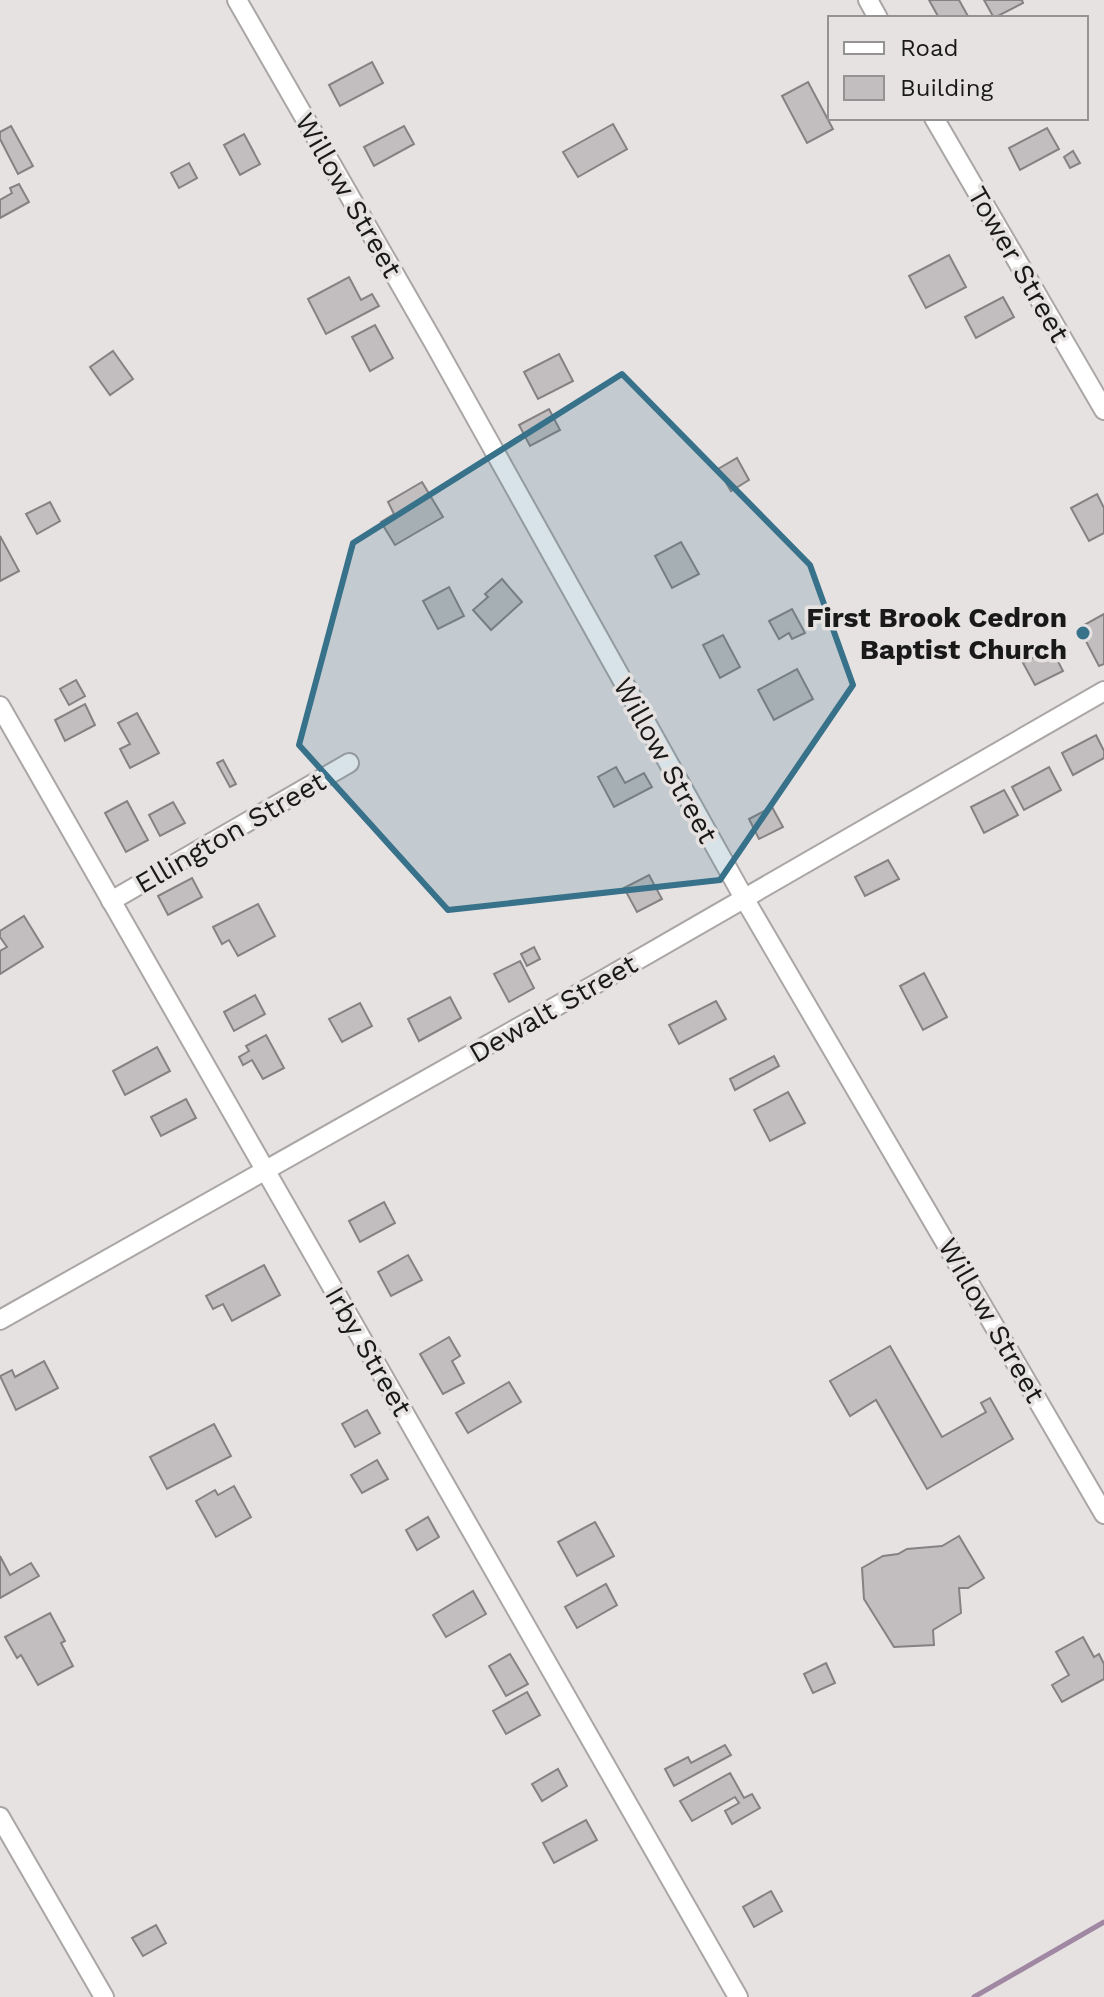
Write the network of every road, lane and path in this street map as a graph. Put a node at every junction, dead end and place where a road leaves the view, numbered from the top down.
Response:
1 (237, 0) edge
2 (935, 120) edge
3 (1104, 410) edge
4 (1104, 691) edge
5 (0, 706) edge
6 (349, 763) dead end
7 (744, 898) junction
8 (111, 901) junction
9 (265, 1169) junction
10 (0, 1320) edge
11 (1104, 1514) edge
12 (0, 1817) edge
13 (104, 1997) edge
14 (738, 1997) edge

1 - 7 street, Willow Street
2 - 3 street, Tower Street
4 - 7 street, Dewalt Street
5 - 8 street, Irby Street
6 - 8 street, Ellington Street
7 - 9 street, Dewalt Street
7 - 11 street, Willow Street
8 - 9 street, Irby Street
9 - 10 street, Dewalt Street
9 - 14 street, Irby Street
12 - 13 street

